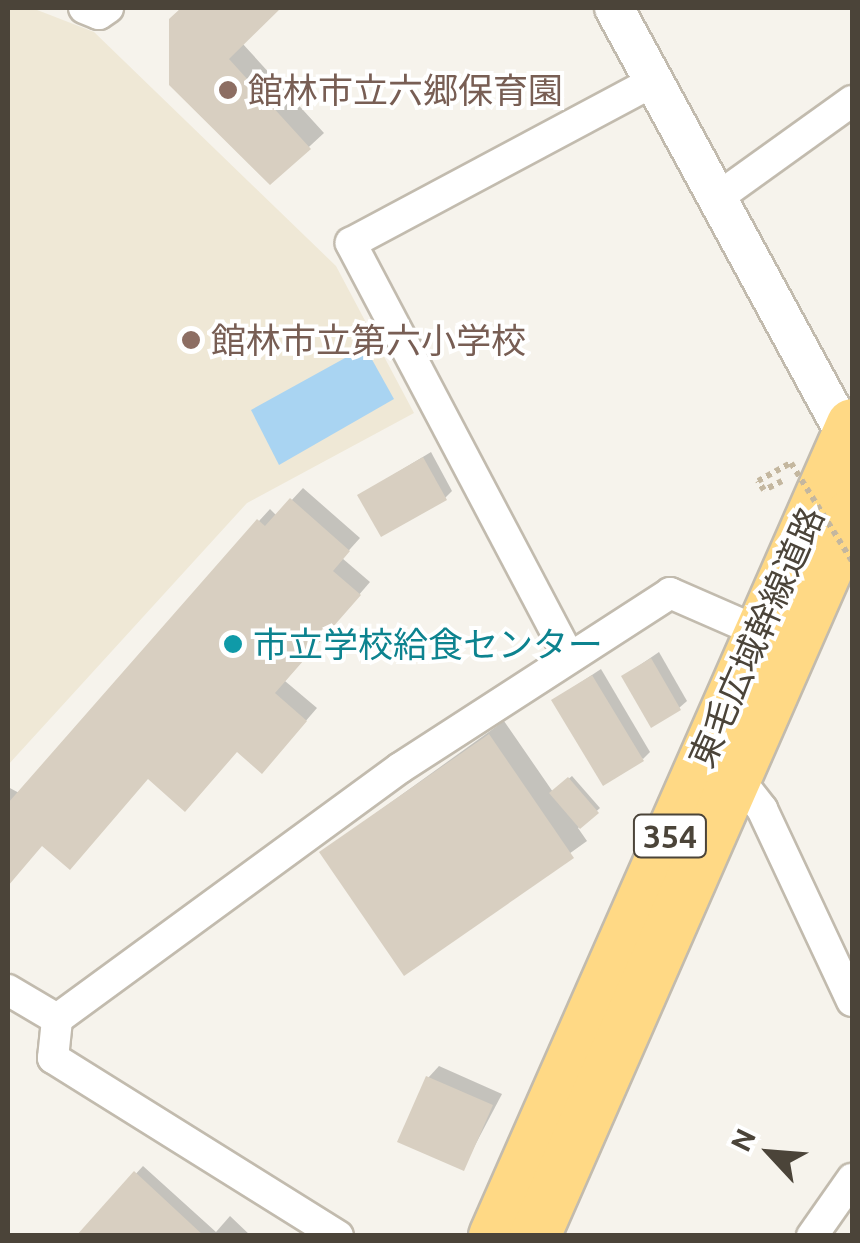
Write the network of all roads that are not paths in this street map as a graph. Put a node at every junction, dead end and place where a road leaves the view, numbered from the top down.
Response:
1 (84, 8) edge
2 (108, 8) edge
3 (614, 8) edge
4 (653, 82) junction
5 (852, 101) edge
6 (718, 198) junction
7 (850, 430) edge
8 (852, 513) edge
9 (757, 631) junction
10 (568, 655) junction
11 (737, 777) junction
12 (8, 990) edge
13 (852, 1001) edge
14 (57, 1020) junction
15 (852, 1180) edge
16 (338, 1236) edge
17 (494, 1236) edge
18 (535, 1236) edge
19 (812, 1236) edge

1 - 2 street
3 - 4 street
4 - 6 street
4 - 10 street
5 - 6 street
6 - 7 street
7 - 9 highway, 東毛広域幹線道路 / 354
8 - 11 highway, 東毛広域幹線道路 / 354
9 - 10 street
9 - 17 highway, 東毛広域幹線道路 / 354
10 - 14 street
11 - 13 street
11 - 18 highway, 東毛広域幹線道路 / 354
12 - 14 street
14 - 16 street
15 - 19 street

